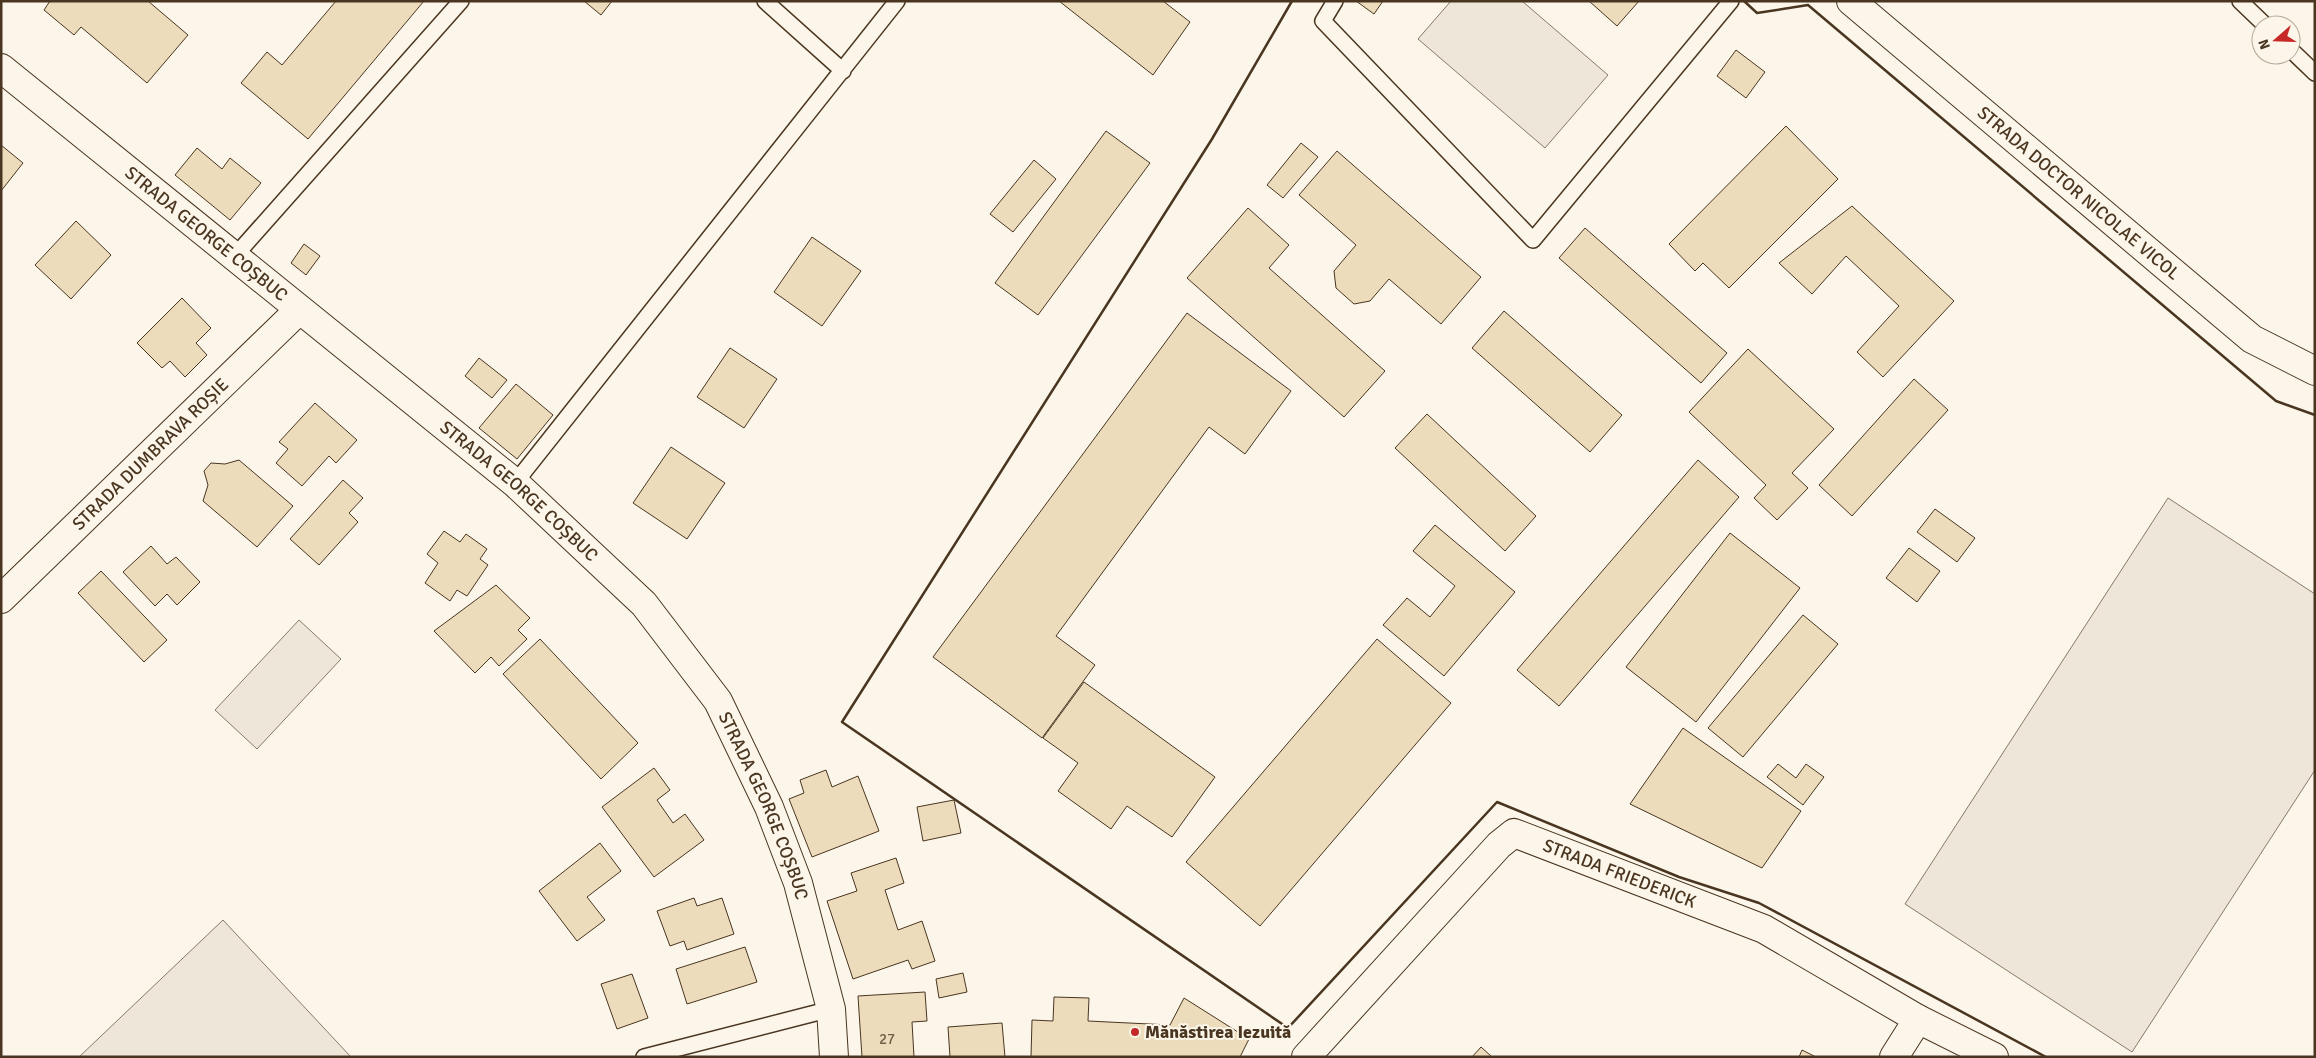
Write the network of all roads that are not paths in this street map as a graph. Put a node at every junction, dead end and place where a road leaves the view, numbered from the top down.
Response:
1 (462, 1) edge
2 (765, 1) edge
3 (897, 1) edge
4 (1335, 1) edge
5 (1731, 1) edge
6 (1851, 1) edge
7 (2240, 1) edge
8 (2255, 15) edge
9 (2301, 60) edge
10 (1, 68) edge
11 (843, 71) junction
12 (2315, 73) edge
13 (234, 257) junction
14 (299, 310) junction
15 (2315, 371) edge
16 (515, 482) junction
17 (1, 599) edge
18 (831, 1009) junction
19 (1918, 1019) junction
20 (644, 1057) edge
21 (834, 1057) edge
22 (1306, 1057) edge
23 (1894, 1057) edge
24 (1994, 1057) edge

1 - 13 lane
2 - 11 lane
3 - 11 lane
4 - 5 lane
6 - 15 street, STRADA DOCTOR NICOLAE VICOL
7 - 8 lane
9 - 12 lane
10 - 13 street, STRADA GEORGE COȘBUC
11 - 16 lane
13 - 14 street, STRADA GEORGE COȘBUC
14 - 16 street, STRADA GEORGE COȘBUC
14 - 17 street, STRADA DUMBRAVA ROȘIE
16 - 18 street, STRADA GEORGE COȘBUC
18 - 20 lane
18 - 21 street, STRADA GEORGE COȘBUC
19 - 22 street, STRADA FRIEDERICK
19 - 23 street
19 - 24 street, STRADA FRIEDERICK

